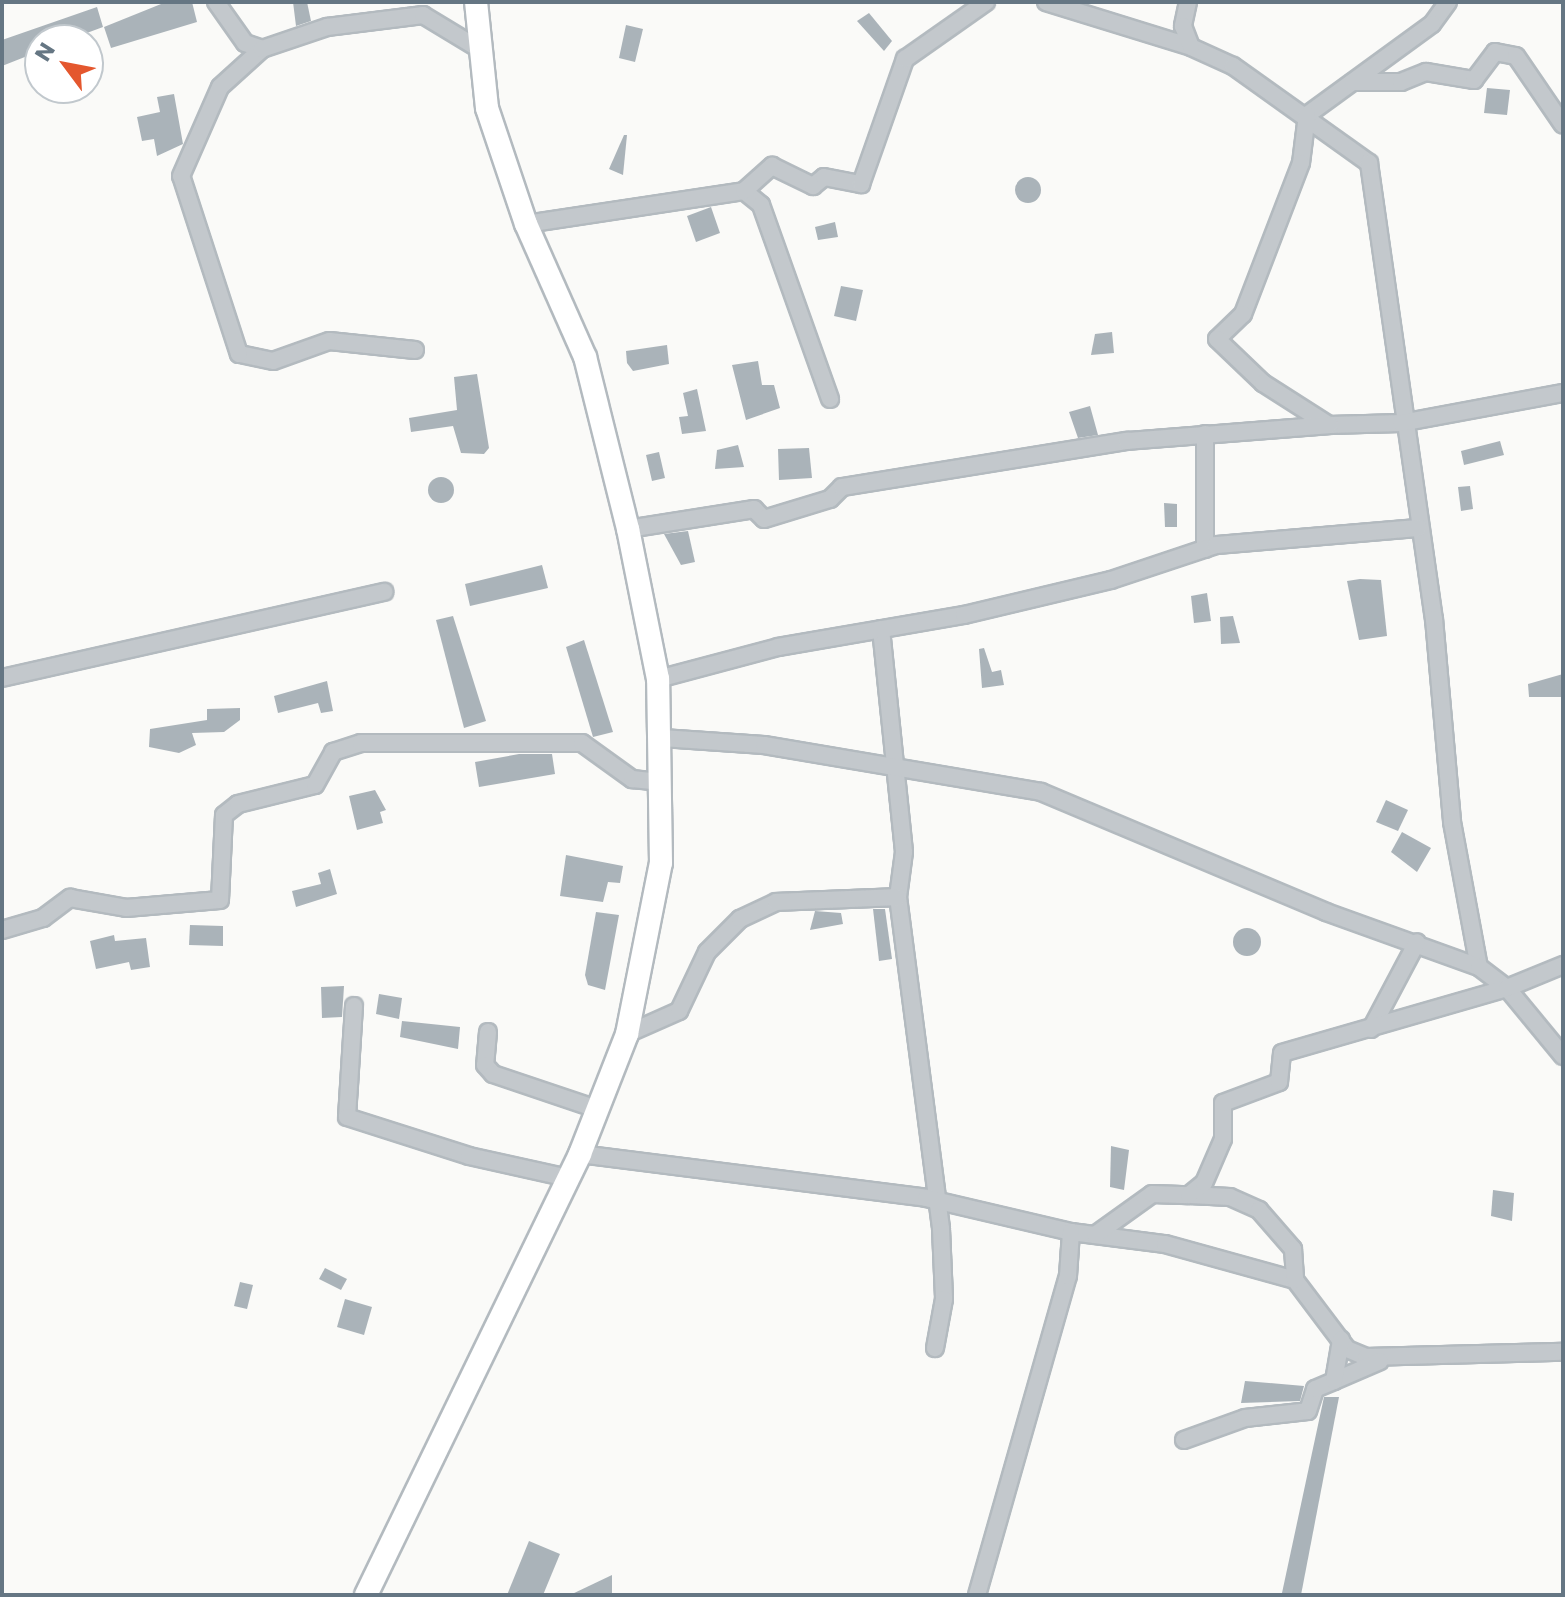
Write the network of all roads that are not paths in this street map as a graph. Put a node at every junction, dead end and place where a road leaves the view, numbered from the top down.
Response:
1 (216, 2) edge
2 (476, 2) edge
3 (986, 2) edge
4 (1046, 2) edge
5 (1188, 2) edge
6 (1448, 2) edge
7 (1191, 47) junction
8 (262, 49) junction
9 (484, 52) junction
10 (1353, 82) junction
11 (1307, 115) junction
12 (1563, 125) edge
13 (744, 191) junction
14 (526, 224) junction
15 (415, 350) dead end
16 (1563, 393) edge
17 (830, 399) dead end
18 (1401, 423) junction
19 (1329, 425) junction
20 (1205, 434) junction
21 (1418, 528) junction
22 (628, 529) junction
23 (1205, 549) junction
24 (384, 592) dead end
25 (881, 629) junction
26 (2, 678) edge
27 (658, 679) junction
28 (662, 738) junction
29 (899, 771) junction
30 (662, 782) junction
31 (898, 897) junction
32 (2, 930) edge
33 (1417, 942) junction
34 (1563, 965) edge
35 (1479, 967) junction
36 (1507, 988) junction
37 (354, 1006) dead end
38 (1371, 1029) junction
39 (488, 1032) dead end
40 (627, 1034) junction
41 (1563, 1056) edge
42 (597, 1109) junction
43 (580, 1154) junction
44 (568, 1178) junction
45 (1189, 1195) junction
46 (938, 1200) junction
47 (1071, 1232) junction
48 (1095, 1235) junction
49 (1295, 1280) junction
50 (1341, 1340) junction
51 (935, 1348) dead end
52 (1563, 1352) edge
53 (1388, 1357) junction
54 (1334, 1381) junction
55 (1184, 1440) dead end
56 (366, 1595) edge
57 (977, 1595) edge

1 - 8 street
2 - 9 street
3 - 13 street
4 - 7 street
5 - 7 street
6 - 10 street
7 - 11 street
8 - 9 street
8 - 15 street
9 - 14 street
10 - 11 street
10 - 12 street
11 - 18 street
11 - 19 street
13 - 14 street
13 - 17 street
14 - 22 street
16 - 18 street
18 - 19 street
18 - 21 street
19 - 20 street
20 - 22 street
20 - 23 street
21 - 23 street
21 - 35 street
22 - 27 street
23 - 25 street
24 - 26 street
25 - 27 street
25 - 29 street
27 - 28 street
28 - 29 street
28 - 30 street
29 - 31 street
29 - 33 street
30 - 32 street
30 - 40 street
31 - 40 street
31 - 46 street
33 - 35 street
33 - 38 street
34 - 36 street
35 - 36 street
36 - 38 street
36 - 41 street
37 - 44 street
38 - 45 street
39 - 42 street
40 - 42 street
42 - 43 street
43 - 44 street
43 - 46 street
44 - 56 street
45 - 48 street
45 - 49 street
46 - 47 street
46 - 51 street
47 - 48 street
47 - 57 street
48 - 49 street
49 - 50 street
50 - 53 street
50 - 54 street
52 - 53 street
53 - 54 street
54 - 55 street

